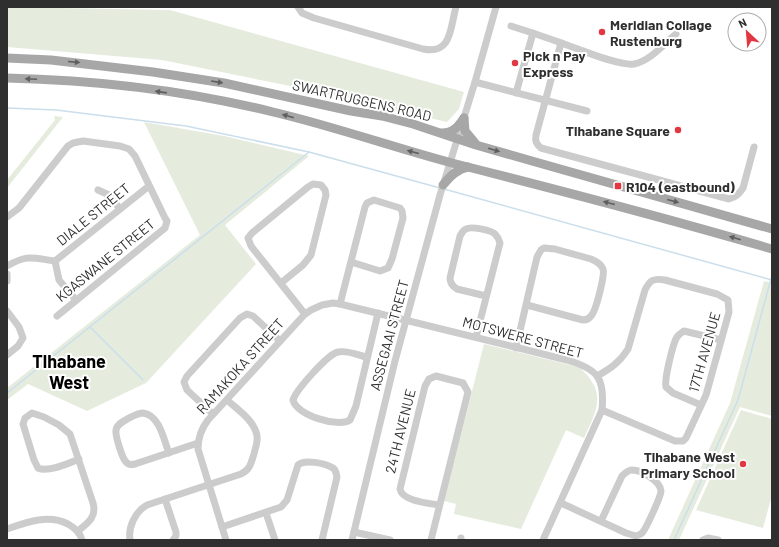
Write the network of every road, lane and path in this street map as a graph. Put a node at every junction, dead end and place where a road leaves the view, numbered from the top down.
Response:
1 (298, 7) edge
2 (456, 7) edge
3 (496, 7) edge
4 (511, 26) dead end
5 (533, 33) junction
6 (676, 34) dead end
7 (561, 43) junction
8 (7, 58) edge
9 (7, 78) edge
10 (475, 82) junction
11 (516, 93) junction
12 (546, 100) junction
13 (587, 111) dead end
14 (464, 118) junction
15 (439, 133) junction
16 (458, 138) junction
17 (476, 145) junction
18 (754, 147) dead end
19 (451, 162) junction
20 (475, 168) junction
21 (444, 185) junction
22 (149, 186) junction
23 (98, 190) dead end
24 (120, 209) junction
25 (7, 217) edge
26 (772, 229) edge
27 (772, 249) edge
28 (55, 261) junction
29 (351, 262) junction
30 (7, 266) edge
31 (7, 274) edge
32 (7, 281) edge
33 (281, 283) junction
34 (486, 296) junction
35 (76, 300) junction
36 (340, 304) junction
37 (527, 305) junction
38 (7, 311) edge
39 (378, 313) junction
40 (305, 314) junction
41 (57, 316) dead end
42 (407, 320) junction
43 (476, 337) junction
44 (720, 340) junction
45 (280, 341) junction
46 (516, 348) junction
47 (7, 355) edge
48 (366, 357) junction
49 (597, 376) junction
50 (227, 400) junction
51 (701, 405) junction
52 (602, 410) junction
53 (213, 414) junction
54 (198, 443) junction
55 (169, 453) junction
56 (79, 459) junction
57 (209, 485) junction
58 (165, 499) junction
59 (560, 503) junction
60 (439, 505) junction
61 (266, 513) junction
62 (601, 521) junction
63 (8, 526) edge
64 (222, 527) junction
65 (78, 532) junction
66 (354, 532) junction
67 (82, 540) edge
68 (130, 540) edge
69 (173, 540) edge
70 (226, 540) edge
71 (275, 540) edge
72 (322, 540) edge
73 (352, 540) edge
74 (388, 540) edge
75 (431, 540) edge
76 (543, 540) edge
77 (703, 540) edge
78 (718, 540) edge

1 - 2 street
3 - 10 street, ASSEGAAI STREET
4 - 5 street
5 - 7 street
5 - 11 street
6 - 7 street
7 - 12 street
8 -> 15 main road, SWARTRUGGENS ROAD
19 -> 9 main road
10 - 11 street
10 - 14 street, ASSEGAAI STREET
11 - 12 street
12 - 13 street
12 - 18 street
14 - 15 main road
14 - 16 street, ASSEGAAI STREET
14 - 17 main road
15 - 16 main road, SWARTRUGGENS ROAD
16 - 17 main road, SWARTRUGGENS ROAD
16 - 19 street, ASSEGAAI STREET
17 -> 26 main road, SWARTRUGGENS ROAD
19 - 20 main road
19 - 21 street, ASSEGAAI STREET
20 - 21 main road
27 -> 20 main road
21 - 42 street, ASSEGAAI STREET
22 - 24 street, DIALE STREET
22 - 25 street, KGASWANE STREET
22 - 35 street, KGASWANE STREET
23 - 24 street
24 - 28 street, DIALE STREET
28 - 30 street, DIALE STREET
28 - 35 street
29 - 29 street
29 - 36 street
31 - 32 street
33 - 33 street
33 - 40 street
34 - 34 street
34 - 43 street
35 - 41 street, KGASWANE STREET
36 - 39 street, RAMAKOKA STREET
36 - 40 street, RAMAKOKA STREET
37 - 37 street
37 - 46 street
38 - 47 street
39 - 42 street, RAMAKOKA STREET
39 - 48 street
40 - 45 street, RAMAKOKA STREET
42 - 43 street, MOTSWERE STREET
42 - 66 street, ASSEGAAI STREET
43 - 46 street, MOTSWERE STREET
44 - 49 street, 17TH AVENUE
44 - 51 street, 17TH AVENUE
44 - 51 street
45 - 50 street, RAMAKOKA STREET
45 - 53 street
46 - 49 street, MOTSWERE STREET
48 - 48 street
49 - 52 street
50 - 53 street, RAMAKOKA STREET
50 - 57 street
51 - 52 street, 17TH AVENUE
52 - 59 street
53 - 54 street, RAMAKOKA STREET
54 - 55 street
54 - 57 street
55 - 55 street
56 - 56 street
56 - 65 street
57 - 58 street
57 - 64 street
58 - 68 street
58 - 69 street
59 - 62 street
59 - 76 street
60 - 60 street, 24TH AVENUE
60 - 75 street, 24TH AVENUE
61 - 64 street
61 - 71 street
61 - 72 street
62 - 62 street
63 - 65 street
64 - 70 street
65 - 67 street
66 - 73 street, ASSEGAAI STREET
66 - 74 street
77 - 78 street

